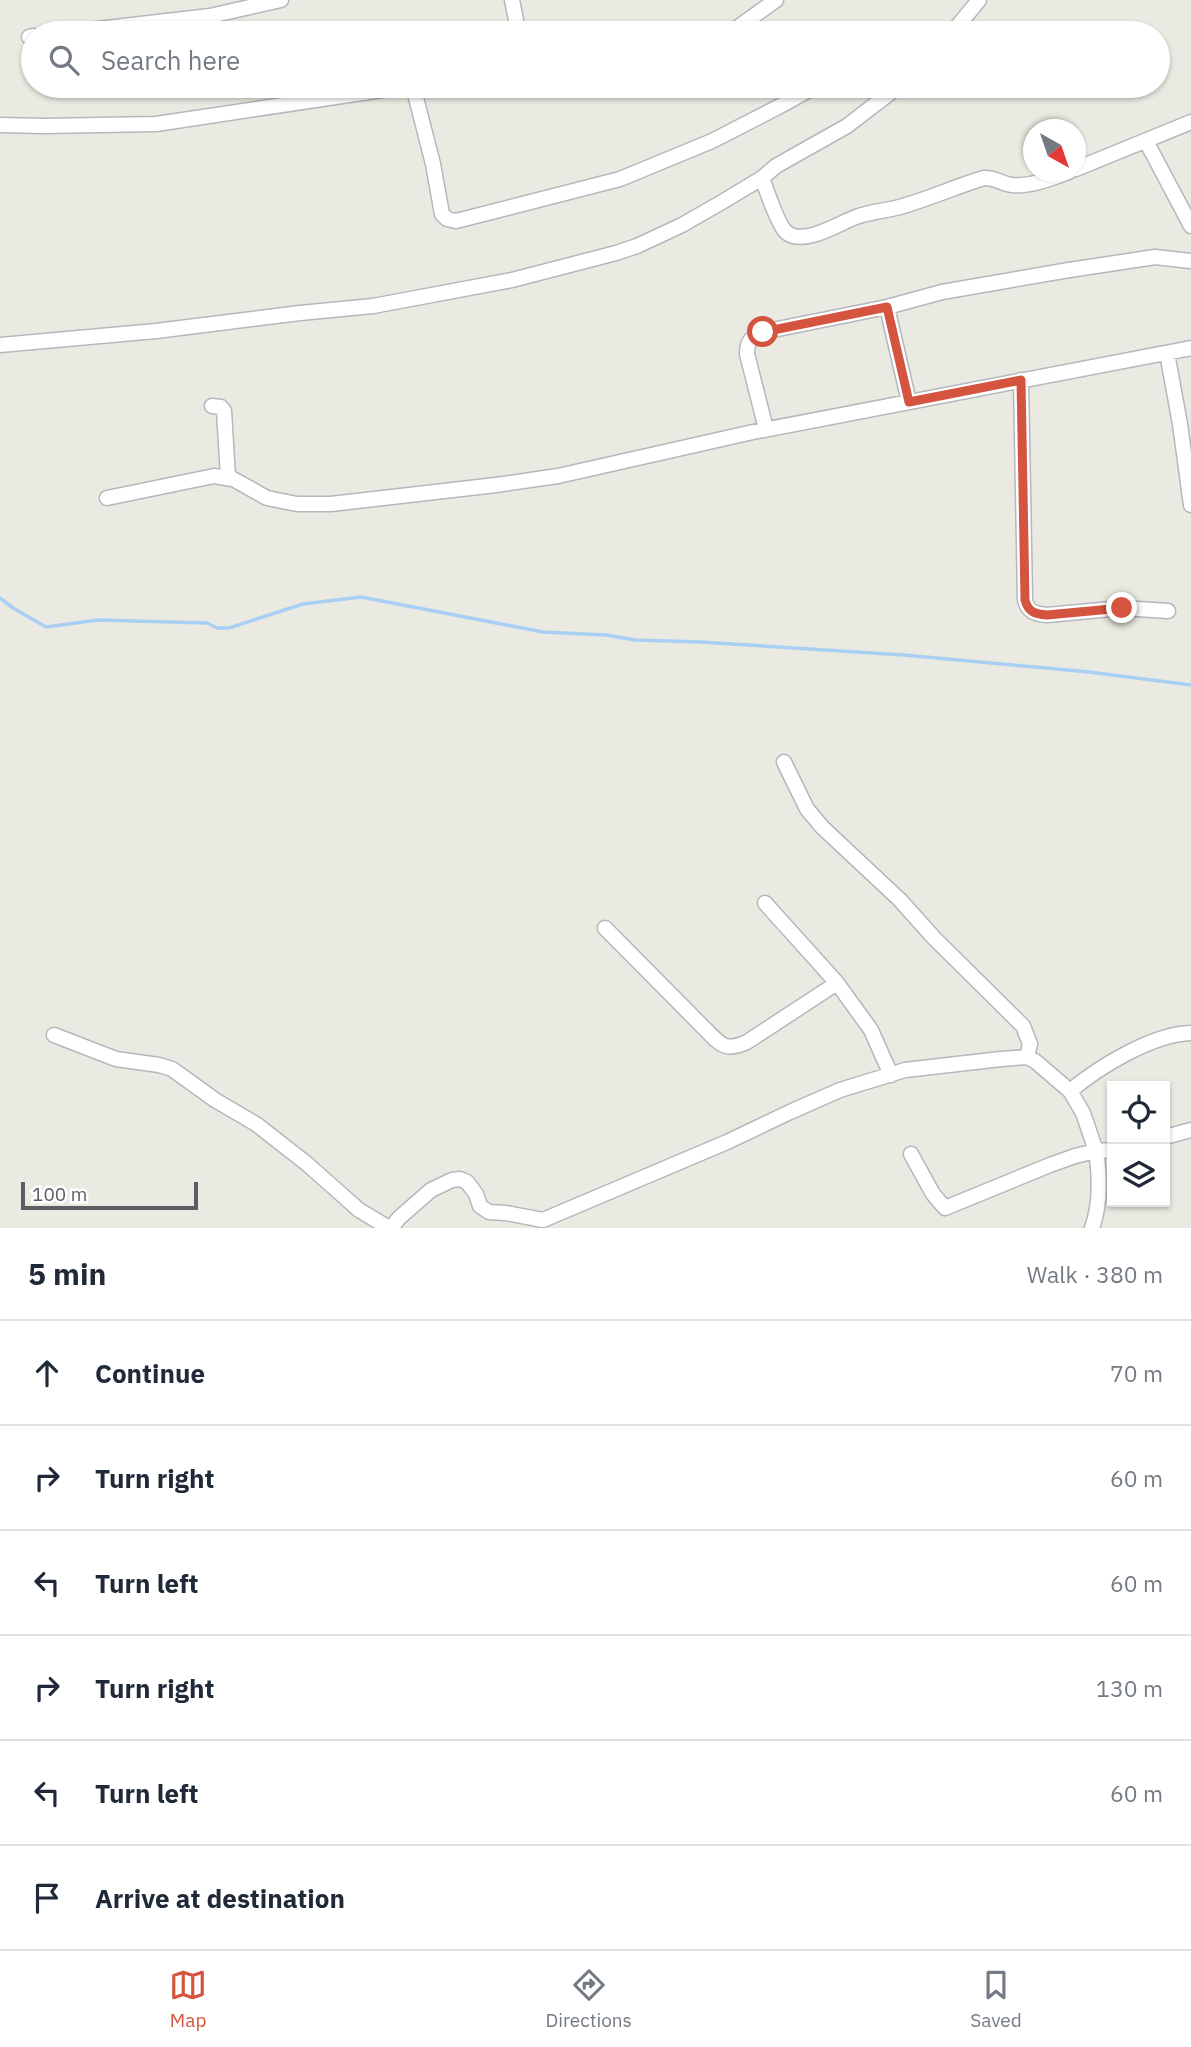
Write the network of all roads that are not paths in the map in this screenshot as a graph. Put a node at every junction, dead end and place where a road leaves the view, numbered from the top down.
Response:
1 (281, 0) edge
2 (512, 0) edge
3 (776, 0) edge
4 (979, 0) edge
5 (167, 21) edge
6 (516, 21) edge
7 (747, 21) edge
8 (961, 21) edge
9 (330, 98) edge
10 (414, 98) edge
11 (796, 98) edge
12 (883, 98) edge
13 (1191, 122) edge
14 (0, 125) edge
15 (1146, 141) junction
16 (1086, 165) edge
17 (762, 178) junction
18 (1032, 182) edge
19 (1191, 226) edge
20 (1191, 261) edge
21 (887, 307) junction
22 (0, 345) edge
23 (1191, 348) edge
24 (1167, 353) junction
25 (1021, 380) junction
26 (909, 402) junction
27 (212, 406) dead end
28 (766, 429) junction
29 (228, 477) junction
30 (107, 498) dead end
31 (1191, 505) edge
32 (1168, 611) dead end
33 (784, 762) dead end
34 (765, 903) dead end
35 (605, 928) dead end
36 (837, 983) junction
37 (1191, 1033) edge
38 (54, 1035) dead end
39 (1027, 1057) junction
40 (891, 1075) junction
41 (1070, 1091) junction
42 (1191, 1130) edge
43 (1170, 1136) edge
44 (1107, 1151) edge
45 (1097, 1152) junction
46 (911, 1154) dead end
47 (390, 1228) edge
48 (1092, 1228) edge

1 - 5 street
2 - 6 street
3 - 7 street
4 - 8 street
9 - 14 street
10 - 11 street
12 - 17 street
13 - 15 street
15 - 16 street
15 - 19 street
17 - 18 street
17 - 22 street
20 - 21 street
21 - 26 street
21 - 28 street
23 - 24 street
24 - 25 street
24 - 31 street
25 - 26 street
25 - 32 street
26 - 28 street
27 - 29 street
28 - 29 street
29 - 30 street
33 - 39 street
34 - 36 street
35 - 36 street
36 - 40 street
37 - 41 street
38 - 47 street
39 - 40 street
39 - 41 street
40 - 47 street
41 - 45 street
42 - 43 street
44 - 45 street
45 - 46 street
45 - 48 street

